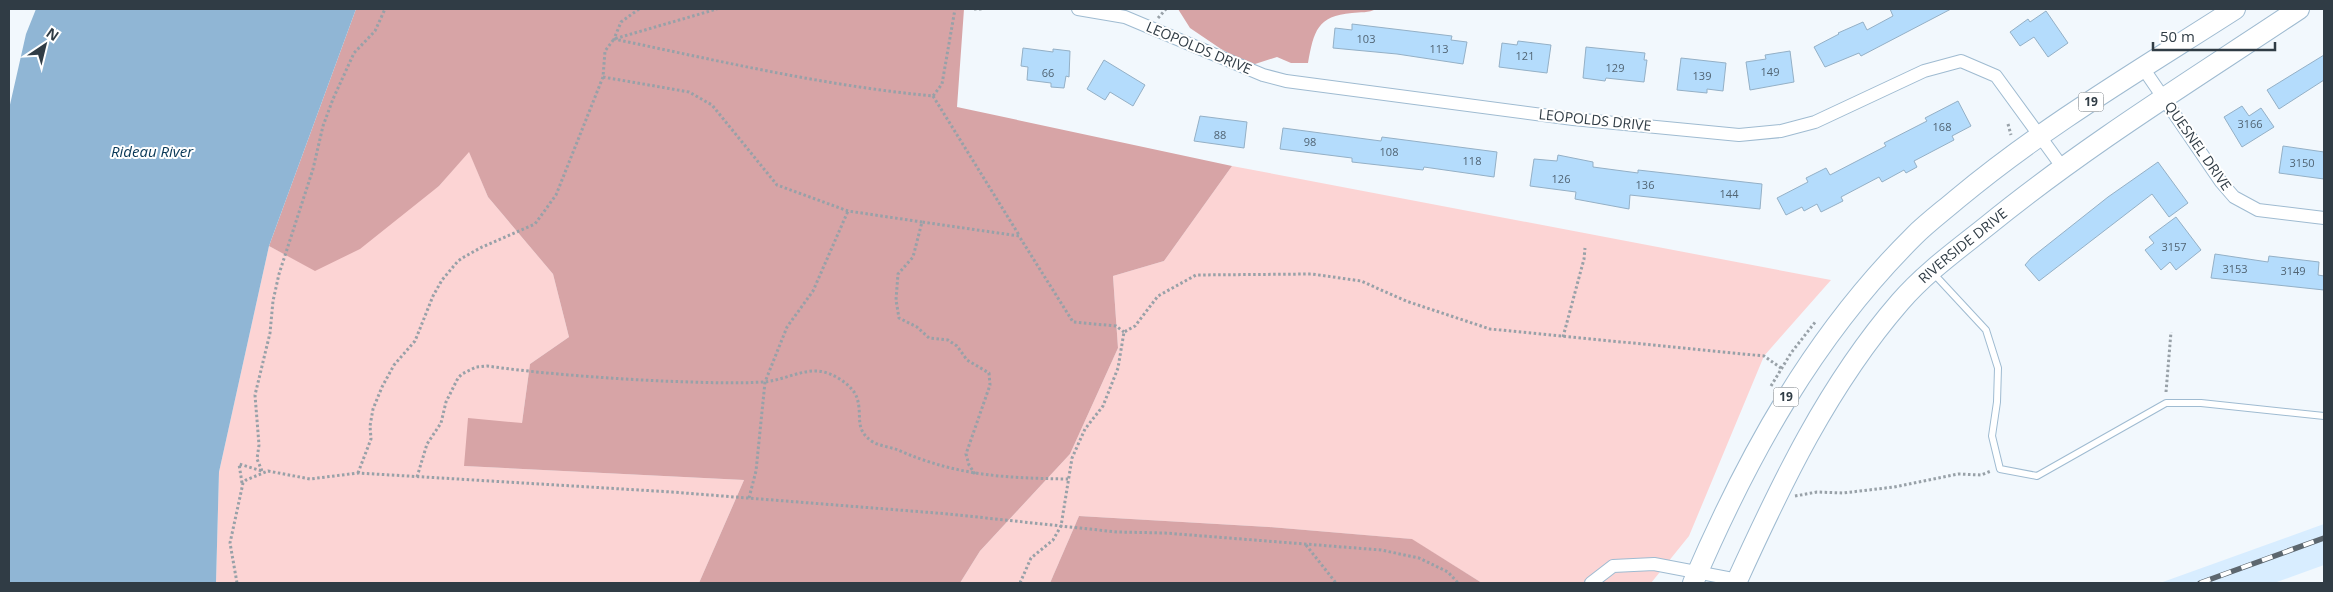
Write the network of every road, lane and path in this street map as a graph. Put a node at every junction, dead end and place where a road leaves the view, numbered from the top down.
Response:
1 (385, 9) edge
2 (639, 9) edge
3 (717, 9) edge
4 (955, 9) edge
5 (974, 9) edge
6 (984, 9) edge
7 (1078, 9) edge
8 (2235, 9) edge
9 (2299, 9) edge
10 (614, 39) junction
11 (2144, 68) junction
12 (603, 77) junction
13 (933, 96) junction
14 (2164, 98) junction
15 (2038, 136) junction
16 (2063, 168) junction
17 (848, 211) junction
18 (2324, 218) edge
19 (922, 222) junction
20 (1019, 236) junction
21 (1585, 248) dead end
22 (1931, 271) junction
23 (1124, 332) junction
24 (2171, 332) dead end
25 (1563, 337) junction
26 (1781, 368) dead end
27 (765, 382) junction
28 (2166, 403) junction
29 (2324, 416) edge
30 (2000, 469) junction
31 (262, 471) junction
32 (358, 474) junction
33 (976, 475) junction
34 (417, 477) junction
35 (1068, 479) junction
36 (243, 483) junction
37 (1795, 496) dead end
38 (750, 498) junction
39 (1060, 526) junction
40 (1306, 545) junction
41 (1696, 578) edge
42 (1737, 582) edge
43 (237, 583) edge
44 (1020, 583) edge
45 (1336, 583) edge
46 (1458, 583) edge
47 (1591, 583) edge

1 - 31 path
2 - 10 path
3 - 10 path
4 - 13 path
5 - 6 path
7 - 15 street, LEOPOLDS DRIVE
8 - 11 main road, 19
9 - 14 main road, RIVERSIDE DRIVE
10 - 12 path
10 - 13 path
11 - 14 street, QUESNEL DRIVE
11 - 15 main road, 19
12 - 17 path
12 - 32 path
13 - 20 path
14 - 16 main road, RIVERSIDE DRIVE
14 - 18 street, QUESNEL DRIVE
15 - 16 street, LEOPOLDS DRIVE
15 - 41 main road, 19
16 - 22 main road, RIVERSIDE DRIVE
17 - 19 path
17 - 27 path
19 - 20 path
19 - 33 path
20 - 23 path
21 - 25 path
22 - 30 lane
22 - 42 main road, RIVERSIDE DRIVE
23 - 25 path
23 - 35 path
24 - 28 path
25 - 26 path
27 - 33 path
27 - 34 path
27 - 38 path
28 - 29 lane
28 - 30 lane
30 - 37 path
31 - 32 path
31 - 36 path
31 - 36 path
32 - 34 path
33 - 35 path
34 - 38 path
35 - 39 path
36 - 43 path
38 - 39 path
39 - 40 path
39 - 44 path
40 - 45 path
40 - 46 path
41 - 42 street
41 - 47 street

